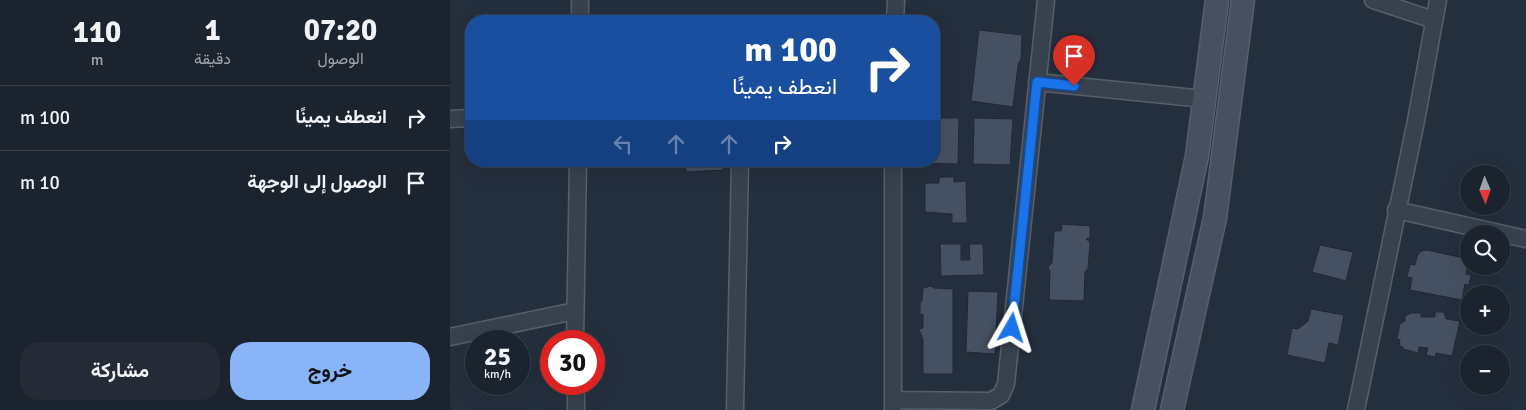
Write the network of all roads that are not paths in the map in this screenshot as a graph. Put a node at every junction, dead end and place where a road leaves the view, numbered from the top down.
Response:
1 (580, 0) edge
2 (896, 0) edge
3 (1046, 0) edge
4 (1217, 0) edge
5 (1243, 0) edge
6 (1373, 0) edge
7 (1438, 0) edge
8 (580, 15) edge
9 (895, 15) edge
10 (1434, 20) junction
11 (1037, 82) junction
12 (1204, 99) junction
13 (465, 118) edge
14 (450, 119) edge
15 (578, 167) edge
16 (740, 167) edge
17 (893, 167) edge
18 (1396, 210) junction
19 (1526, 239) edge
20 (575, 311) junction
21 (575, 330) edge
22 (450, 338) edge
23 (576, 395) edge
24 (893, 405) edge
25 (576, 410) edge
26 (735, 410) edge
27 (1144, 410) edge
28 (1172, 410) edge
29 (1356, 410) edge

1 - 8 street
2 - 9 street
3 - 11 street
4 - 12 main road
5 - 28 main road
6 - 10 street
7 - 10 street
10 - 18 street
11 - 12 street
11 - 24 street
12 - 27 main road
13 - 14 street
15 - 20 street
16 - 26 street
17 - 24 street
18 - 19 street
18 - 29 street
20 - 21 street
20 - 22 street
23 - 25 street

